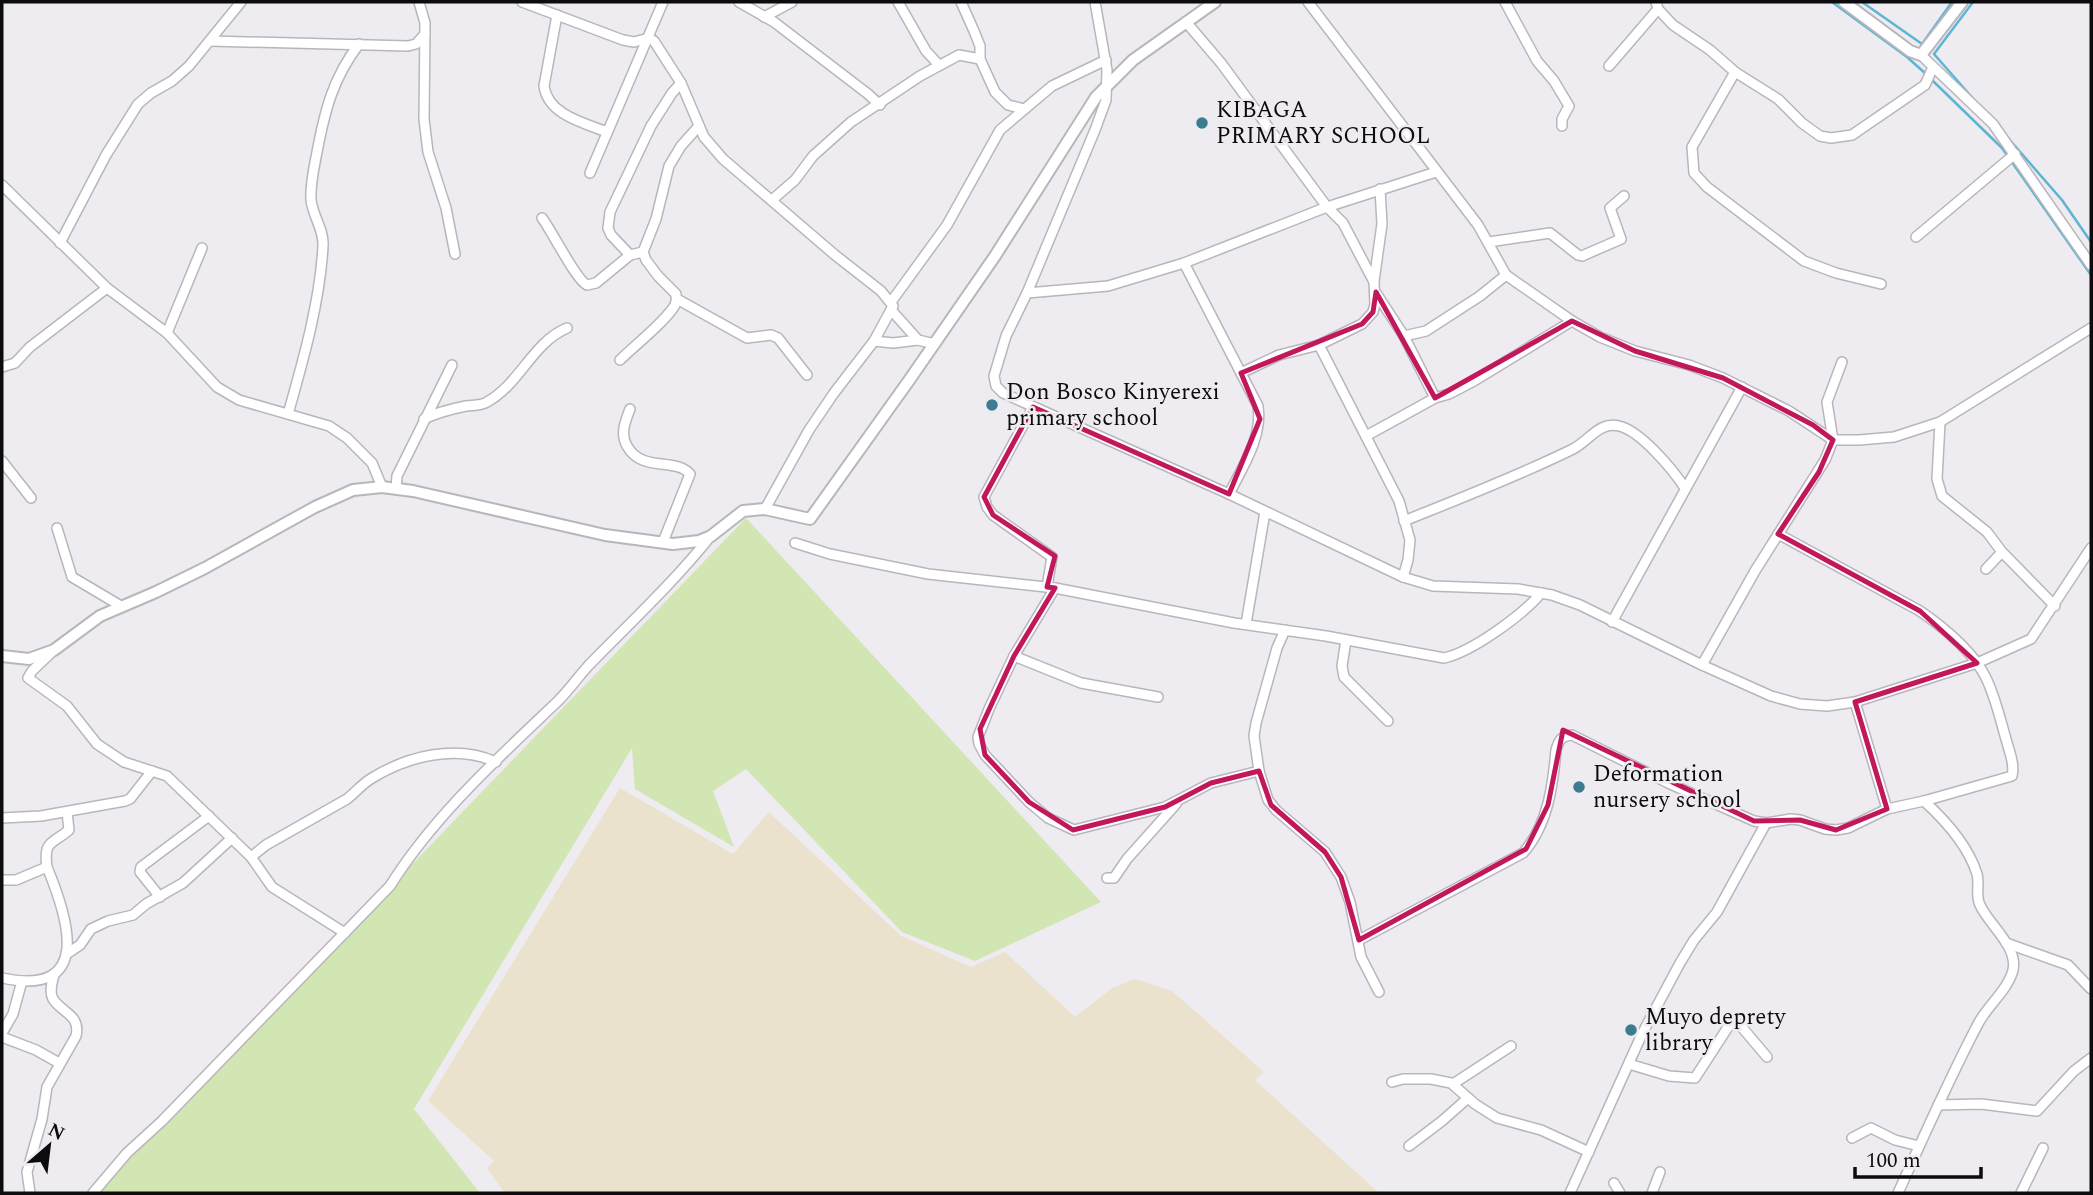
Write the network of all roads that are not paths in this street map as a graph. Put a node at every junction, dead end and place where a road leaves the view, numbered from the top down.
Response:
1 (241, 2) edge
2 (419, 2) edge
3 (522, 2) edge
4 (663, 2) edge
5 (739, 2) edge
6 (792, 2) edge
7 (898, 2) edge
8 (961, 2) edge
9 (1095, 2) edge
10 (1215, 2) edge
11 (1308, 2) edge
12 (1505, 2) edge
13 (1844, 2) edge
14 (1962, 2) edge
15 (540, 4) edge
16 (1657, 5) edge
17 (557, 15) junction
18 (764, 17) junction
19 (1186, 22) junction
20 (425, 34) junction
21 (649, 38) junction
22 (211, 41) junction
23 (359, 44) junction
24 (1921, 55) junction
25 (980, 59) junction
26 (1106, 60) junction
27 (939, 65) junction
28 (1609, 66) dead end
29 (1933, 66) junction
30 (1735, 72) junction
31 (681, 83) junction
32 (1106, 86) junction
33 (880, 105) junction
34 (1024, 109) junction
35 (1562, 125) dead end
36 (698, 127) junction
37 (607, 132) junction
38 (2015, 154) junction
39 (1436, 172) junction
40 (590, 173) dead end
41 (2, 185) edge
42 (1380, 189) junction
43 (1624, 195) dead end
44 (772, 200) junction
45 (1328, 207) junction
46 (542, 218) dead end
47 (1916, 237) dead end
48 (60, 243) junction
49 (1489, 243) junction
50 (202, 248) dead end
51 (643, 252) junction
52 (455, 254) dead end
53 (630, 255) junction
54 (1184, 263) junction
55 (2091, 265) edge
56 (1506, 275) junction
57 (1881, 284) dead end
58 (1375, 287) junction
59 (107, 288) junction
60 (1027, 293) junction
61 (677, 299) junction
62 (892, 307) junction
63 (1573, 321) junction
64 (567, 328) dead end
65 (2091, 328) edge
66 (167, 333) junction
67 (1404, 336) junction
68 (918, 340) junction
69 (874, 341) junction
70 (935, 344) junction
71 (1319, 345) junction
72 (620, 359) dead end
73 (1842, 362) dead end
74 (452, 365) dead end
75 (5, 367) edge
76 (1241, 373) junction
77 (807, 375) dead end
78 (1742, 387) junction
79 (1435, 398) junction
80 (1033, 407) junction
81 (630, 410) dead end
82 (288, 414) junction
83 (424, 419) junction
84 (1940, 422) junction
85 (1366, 436) junction
86 (1833, 440) junction
87 (2, 461) edge
88 (382, 487) junction
89 (1685, 488) junction
90 (396, 489) junction
91 (1229, 494) junction
92 (31, 498) dead end
93 (765, 509) junction
94 (1265, 512) junction
95 (1404, 521) junction
96 (57, 528) dead end
97 (1778, 534) junction
98 (711, 536) junction
99 (663, 542) junction
100 (795, 543) dead end
101 (2091, 548) edge
102 (2001, 552) junction
103 (1986, 569) dead end
104 (1403, 576) junction
105 (1051, 588) junction
106 (1541, 593) junction
107 (121, 606) junction
108 (2055, 606) junction
109 (1612, 622) junction
110 (1246, 624) junction
111 (1285, 630) junction
112 (1346, 640) junction
113 (54, 650) junction
114 (2, 656) edge
115 (1014, 656) junction
116 (1977, 663) junction
117 (1702, 666) junction
118 (1158, 696) dead end
119 (1855, 702) junction
120 (1388, 721) dead end
121 (496, 762) junction
122 (152, 771) junction
123 (1259, 771) junction
124 (1178, 802) junction
125 (1924, 802) junction
126 (1887, 809) junction
127 (67, 812) junction
128 (209, 816) junction
129 (2, 818) edge
130 (1766, 823) junction
131 (232, 838) junction
132 (251, 857) junction
133 (47, 867) junction
134 (1107, 878) dead end
135 (2, 881) edge
136 (160, 897) junction
137 (345, 933) junction
138 (1359, 940) junction
139 (2006, 943) junction
140 (68, 953) junction
141 (54, 975) junction
142 (2, 978) edge
143 (22, 981) junction
144 (2091, 989) edge
145 (1379, 992) dead end
146 (2, 1035) edge
147 (1511, 1045) dead end
148 (1767, 1057) dead end
149 (2091, 1058) edge
150 (59, 1063) junction
151 (1629, 1064) junction
152 (1392, 1082) dead end
153 (1453, 1084) junction
154 (1468, 1098) junction
155 (1938, 1105) junction
156 (1852, 1138) dead end
157 (1409, 1146) dead end
158 (1919, 1146) junction
159 (2043, 1148) dead end
160 (1589, 1152) junction
161 (1660, 1172) dead end
162 (1614, 1183) dead end
163 (30, 1193) edge
164 (93, 1193) edge
165 (1570, 1193) edge
166 (1620, 1193) edge
167 (1652, 1193) edge
168 (1898, 1193) edge
169 (2021, 1193) edge

1 - 22 street
2 - 20 street
3 - 15 street
4 - 21 street
5 - 18 street
6 - 18 street
7 - 27 street
8 - 25 street
9 - 26 street
10 - 19 street
11 - 39 street
12 - 35 street
13 - 24 street
14 - 24 street
15 - 17 street
16 - 28 street
16 - 30 street
17 - 21 street
17 - 37 street
18 - 33 street
19 - 32 street
19 - 45 street
20 - 23 street
20 - 52 street
21 - 31 street
21 - 37 street
22 - 23 street
22 - 48 street
23 - 82 street
24 - 29 street
25 - 27 street
25 - 34 street
26 - 32 street
26 - 34 street
27 - 33 street
29 - 30 street
29 - 38 street
30 - 57 street
31 - 36 street
31 - 53 street
32 - 60 street
32 - 70 street
33 - 44 street
34 - 62 street
36 - 44 street
36 - 51 street
37 - 40 street
38 - 47 street
38 - 55 street
39 - 42 street
39 - 49 street
41 - 48 street
42 - 45 street
42 - 58 street
43 - 49 street
44 - 62 street
45 - 54 street
45 - 58 street
46 - 53 street
48 - 59 street
49 - 56 street
50 - 66 street
51 - 53 street
51 - 61 street
54 - 60 street
54 - 76 street
56 - 63 street
56 - 67 street
58 - 67 street
58 - 71 street
59 - 66 street
59 - 75 street
60 - 80 street
61 - 72 street
61 - 77 street
62 - 68 street
62 - 69 street
63 - 78 street
63 - 79 street
64 - 83 street
65 - 84 street
66 - 82 street
67 - 79 street
68 - 69 street
68 - 70 street
69 - 93 street
70 - 93 street
71 - 76 street
71 - 85 street
73 - 86 street
74 - 83 street
76 - 91 street
78 - 86 street
78 - 89 street
79 - 85 street
80 - 91 street
80 - 105 street
81 - 99 street
82 - 88 street
83 - 90 street
84 - 86 street
84 - 102 street
85 - 95 street
86 - 97 street
87 - 92 street
88 - 90 street
88 - 107 street
89 - 95 street
89 - 109 street
90 - 99 street
91 - 94 street
93 - 98 street
94 - 104 street
94 - 110 street
95 - 104 street
96 - 107 street
97 - 116 street
97 - 117 street
98 - 99 street
98 - 121 street
100 - 105 street
101 - 108 street
102 - 103 street
102 - 108 street
104 - 106 street
105 - 110 street
105 - 115 street
106 - 109 street
106 - 112 street
107 - 113 street
108 - 116 street
109 - 117 street
110 - 111 street
111 - 112 street
111 - 123 street
112 - 120 street
113 - 114 street
113 - 122 street
115 - 118 street
115 - 124 street
116 - 119 street
116 - 125 street
117 - 119 street
119 - 126 street
121 - 132 street
121 - 137 street
122 - 127 street
122 - 128 street
123 - 124 street
123 - 138 street
124 - 134 street
125 - 126 street
125 - 139 street
126 - 130 street
127 - 129 street
127 - 133 street
128 - 131 street
128 - 136 street
130 - 138 street
130 - 151 street
131 - 132 street
131 - 136 street
132 - 137 street
133 - 135 street
133 - 140 street
136 - 140 street
137 - 164 street
138 - 145 street
139 - 144 street
139 - 155 street
140 - 141 street
141 - 143 street
141 - 150 street
142 - 143 street
143 - 146 street
146 - 150 street
147 - 153 street
148 - 151 street
149 - 155 street
150 - 163 street
151 - 160 street
152 - 153 street
153 - 154 street
154 - 157 street
154 - 160 street
155 - 158 street
156 - 158 street
158 - 168 street
159 - 169 street
160 - 165 street
161 - 167 street
162 - 166 street

